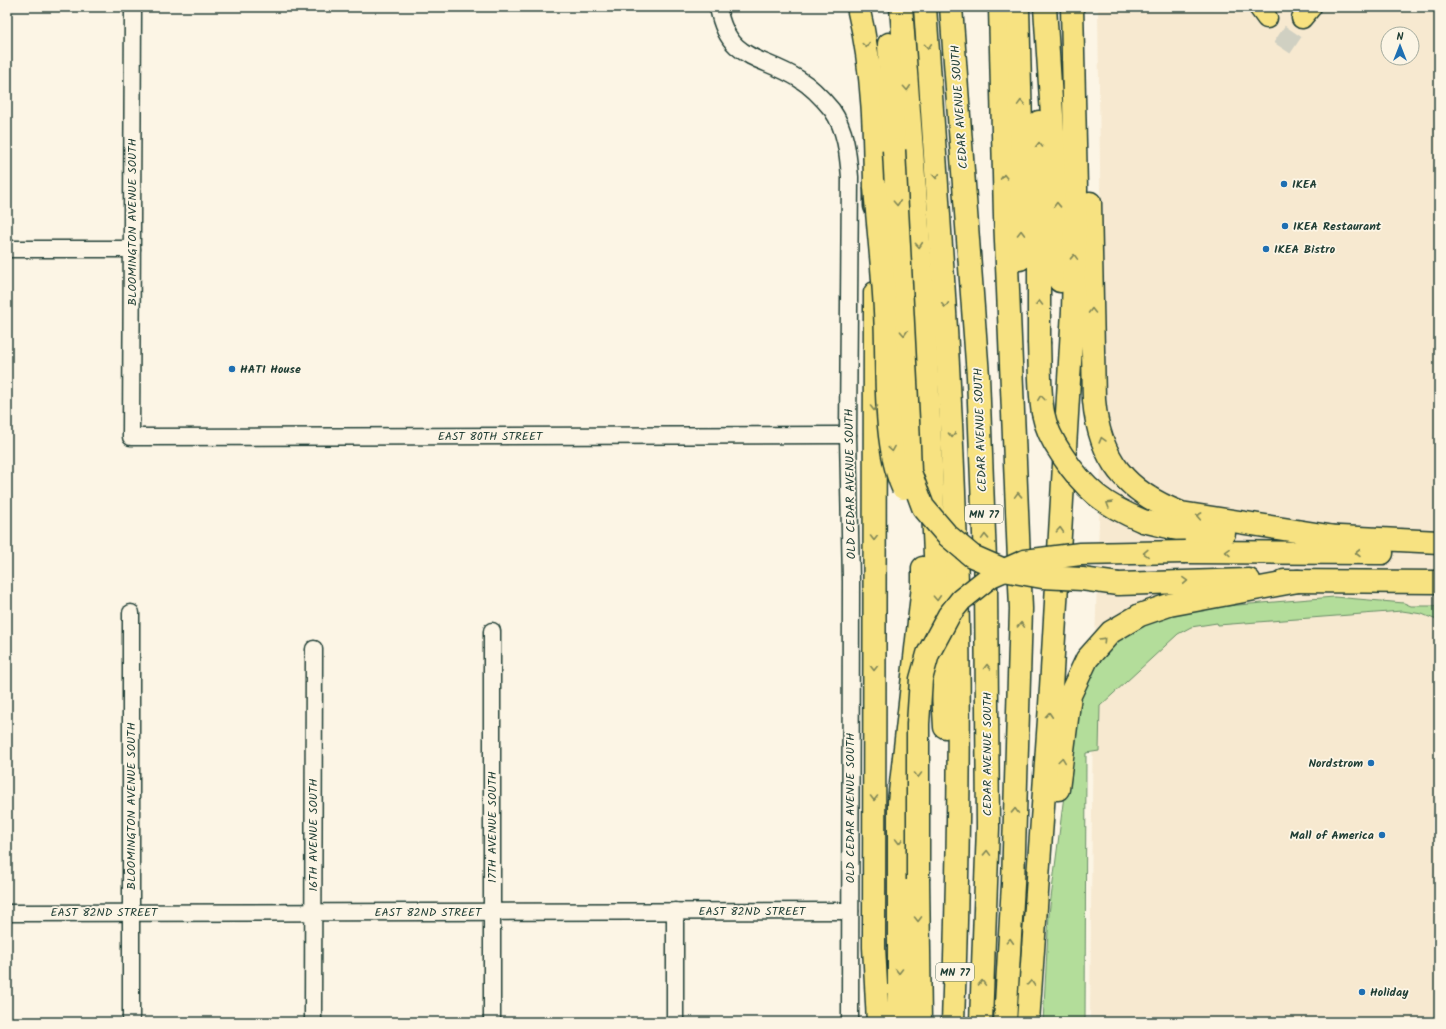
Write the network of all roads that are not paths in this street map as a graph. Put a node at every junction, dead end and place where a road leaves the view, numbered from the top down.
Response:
1 (133, 7) edge
2 (718, 7) edge
3 (858, 7) edge
4 (887, 7) edge
5 (901, 7) edge
6 (925, 7) edge
7 (951, 7) edge
8 (1000, 7) edge
9 (1018, 7) edge
10 (1041, 7) edge
11 (1045, 7) edge
12 (1072, 7) edge
13 (1044, 37) junction
14 (875, 187) junction
15 (7, 249) edge
16 (132, 249) junction
17 (924, 307) junction
18 (848, 435) junction
19 (131, 437) joint
20 (1016, 454) junction
21 (1063, 478) junction
22 (1335, 537) junction
23 (1439, 542) edge
24 (1439, 552) edge
25 (1298, 581) junction
26 (1439, 582) edge
27 (1118, 584) junction
28 (131, 614) dead end
29 (492, 631) dead end
30 (314, 649) dead end
31 (1040, 866) junction
32 (131, 911) junction
33 (492, 911) junction
34 (675, 911) junction
35 (850, 911) junction
36 (313, 912) junction
37 (7, 913) edge
38 (957, 922) junction
39 (874, 947) junction
40 (131, 1022) edge
41 (313, 1022) edge
42 (492, 1022) edge
43 (675, 1022) edge
44 (850, 1022) edge
45 (870, 1022) edge
46 (878, 1022) edge
47 (899, 1022) edge
48 (920, 1022) edge
49 (953, 1022) edge
50 (981, 1022) edge
51 (1005, 1022) edge
52 (1028, 1022) edge

1 - 16 street, BLOOMINGTON AVENUE SOUTH
2 - 18 street, OLD CEDAR AVENUE SOUTH
3 -> 14 highway
4 -> 27 highway, bridge
5 -> 17 highway
6 -> 38 highway, MN 77
50 -> 7 highway, CEDAR AVENUE SOUTH / MN 77
20 -> 8 highway
20 -> 9 highway
10 - 13 highway
11 - 13 highway
21 -> 12 highway
22 -> 12 highway
21 -> 13 highway
22 -> 13 highway, bridge
14 -> 27 highway, bridge
14 -> 39 highway
15 - 16 street
16 - 19 street, BLOOMINGTON AVENUE SOUTH
17 -> 38 highway
17 -> 47 highway
18 - 19 street, EAST 80TH STREET
18 - 35 street, OLD CEDAR AVENUE SOUTH
51 -> 20 highway
31 -> 21 highway
22 - 23 highway
24 -> 48 highway, bridge
25 - 26 highway
27 -> 25 highway
31 -> 25 highway
28 - 32 street, BLOOMINGTON AVENUE SOUTH
29 - 33 street, 17TH AVENUE SOUTH
30 - 36 street, 16TH AVENUE SOUTH
52 -> 31 highway
32 - 36 street, EAST 82ND STREET
32 - 37 street, EAST 82ND STREET
32 - 40 street, BLOOMINGTON AVENUE SOUTH
33 - 34 street, EAST 82ND STREET
33 - 36 street, EAST 82ND STREET
33 - 42 street, 17TH AVENUE SOUTH
34 - 35 street, EAST 82ND STREET
34 - 43 street
35 - 44 street, OLD CEDAR AVENUE SOUTH
36 - 41 street, 16TH AVENUE SOUTH
38 - 49 highway, MN 77
39 - 45 highway
39 - 46 highway

